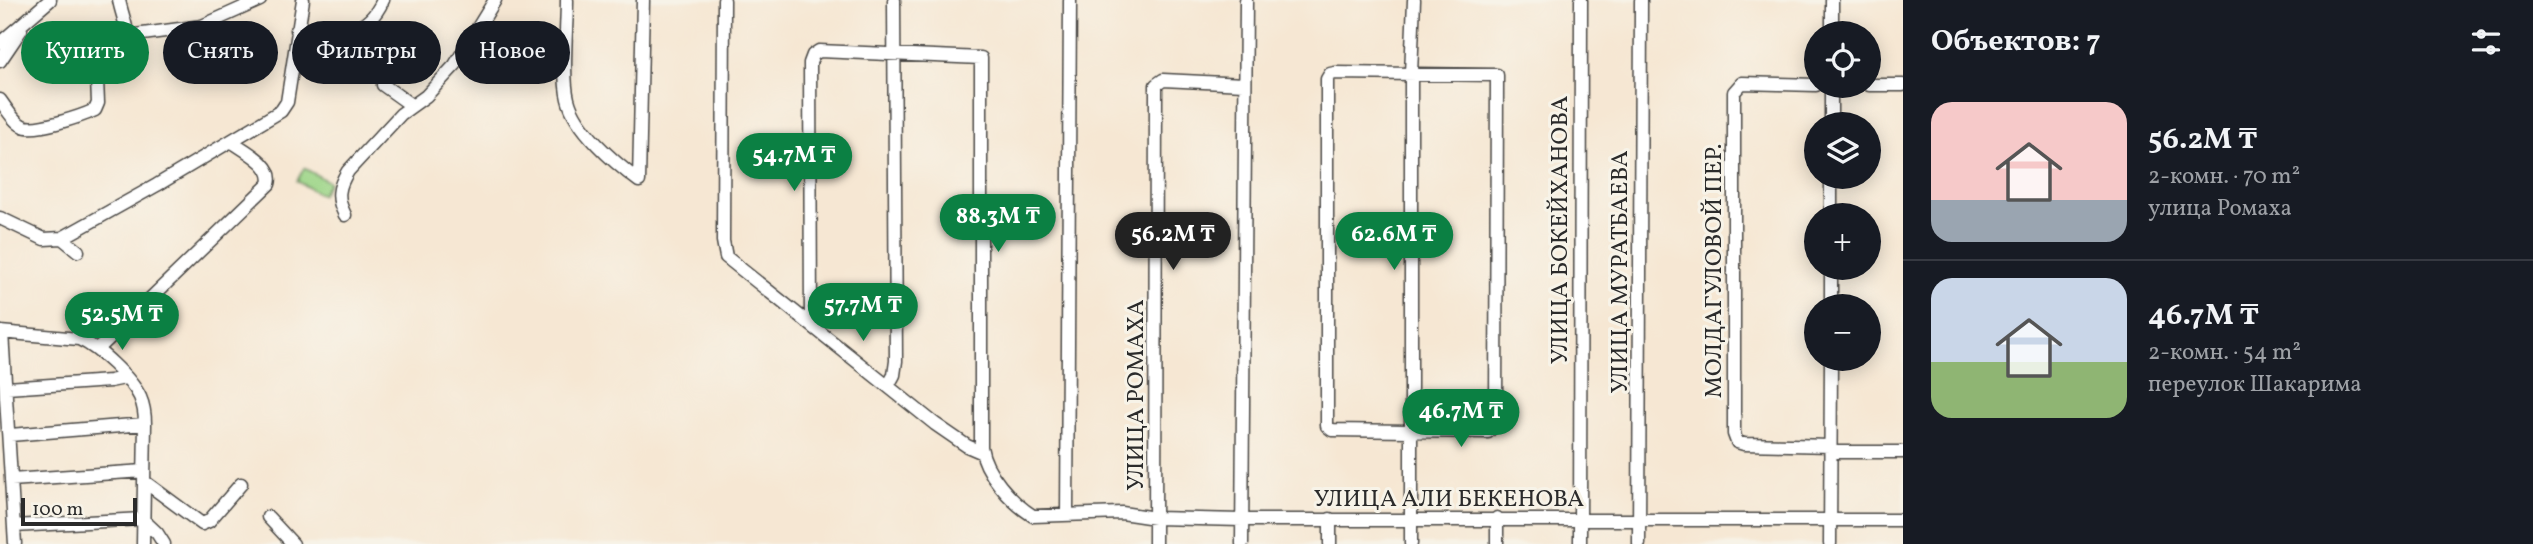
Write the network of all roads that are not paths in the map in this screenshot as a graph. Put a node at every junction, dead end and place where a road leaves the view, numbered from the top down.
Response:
1 (50, 0) edge
2 (119, 0) edge
3 (260, 0) edge
4 (303, 0) edge
5 (383, 0) edge
6 (495, 0) edge
7 (567, 0) edge
8 (643, 0) edge
9 (724, 0) edge
10 (894, 0) edge
11 (1070, 0) edge
12 (1246, 0) edge
13 (1413, 0) edge
14 (1581, 0) edge
15 (1641, 0) edge
16 (1832, 0) edge
17 (27, 20) junction
18 (124, 21) edge
19 (299, 21) edge
20 (370, 21) edge
21 (1832, 21) edge
22 (149, 33) edge
23 (0, 43) edge
24 (894, 55) junction
25 (0, 61) edge
26 (292, 66) edge
27 (1411, 74) junction
28 (96, 84) edge
29 (1244, 84) junction
30 (383, 85) dead end
31 (1804, 85) edge
32 (1881, 85) edge
33 (1903, 85) edge
34 (0, 100) edge
35 (411, 105) junction
36 (231, 141) junction
37 (345, 215) dead end
38 (0, 218) edge
39 (62, 238) junction
40 (78, 251) dead end
41 (811, 323) junction
42 (1, 332) edge
43 (97, 351) junction
44 (1830, 371) edge
45 (125, 378) junction
46 (888, 386) junction
47 (7, 388) junction
48 (145, 424) junction
49 (1410, 430) junction
50 (10, 435) junction
51 (1831, 449) junction
52 (981, 452) junction
53 (1903, 452) edge
54 (145, 477) junction
55 (11, 480) junction
56 (241, 484) dead end
57 (6, 495) edge
58 (1068, 515) junction
59 (268, 517) dead end
60 (1155, 518) junction
61 (1497, 518) junction
62 (142, 519) junction
63 (1330, 519) junction
64 (1411, 519) junction
65 (1580, 519) junction
66 (1242, 520) junction
67 (1639, 520) junction
68 (1831, 520) junction
69 (1903, 520) edge
70 (14, 526) junction
71 (15, 544) edge
72 (143, 544) edge
73 (164, 544) edge
74 (293, 544) edge
75 (1155, 544) edge
76 (1242, 544) edge
77 (1330, 544) edge
78 (1411, 544) edge
79 (1497, 544) edge
80 (1580, 544) edge
81 (1639, 544) edge
82 (1830, 544) edge

1 - 17 street
2 - 18 street
3 - 22 street
4 - 19 street
5 - 20 street
6 - 35 street
7 - 8 street
9 - 41 street
10 - 24 street
11 - 58 street
12 - 29 street
13 - 27 street
14 - 65 street, УЛИЦА БОКЕЙХАНОВА
15 - 67 street, УЛИЦА МУРАТБАЕВА
16 - 21 street
17 - 23 street
17 - 25 street
24 - 41 street
24 - 46 street
24 - 52 street
26 - 36 street
27 - 49 street
27 - 49 street
27 - 49 street
28 - 34 street
29 - 60 street, УЛИЦА РОМАХА
29 - 66 street
30 - 35 street
31 - 51 street, МОЛДАГУЛОВОЙ ПЕР.
32 - 33 street
35 - 37 street
36 - 39 street
36 - 43 street
38 - 39 street
39 - 40 street
41 - 46 street
42 - 43 street
42 - 47 street
43 - 45 street
44 - 51 street
45 - 47 street
45 - 48 street
46 - 52 street
47 - 50 street
48 - 50 street
48 - 54 street
49 - 64 street
50 - 55 street
51 - 53 street, МОЛДАГУЛОВОЙ ПЕР.
51 - 68 street
52 - 58 street, УЛИЦА АЛИ БЕКЕНОВА
54 - 55 street
54 - 56 street
54 - 62 street
55 - 57 street
57 - 70 street
58 - 60 street, УЛИЦА АЛИ БЕКЕНОВА
59 - 74 street
60 - 66 street, УЛИЦА АЛИ БЕКЕНОВА
60 - 75 street, УЛИЦА РОМАХА
61 - 64 street, УЛИЦА АЛИ БЕКЕНОВА
61 - 65 street, УЛИЦА АЛИ БЕКЕНОВА
61 - 79 street
62 - 70 street
62 - 72 street
62 - 73 street
63 - 64 street, УЛИЦА АЛИ БЕКЕНОВА
63 - 66 street, УЛИЦА АЛИ БЕКЕНОВА
63 - 77 street
64 - 78 street
65 - 67 street, УЛИЦА АЛИ БЕКЕНОВА
65 - 80 street, УЛИЦА БОКЕЙХАНОВА
66 - 76 street
67 - 68 street, УЛИЦА АЛИ БЕКЕНОВА
67 - 81 street, УЛИЦА МУРАТБАЕВА
68 - 69 street, УЛИЦА АЛИ БЕКЕНОВА
68 - 82 street
70 - 71 street

